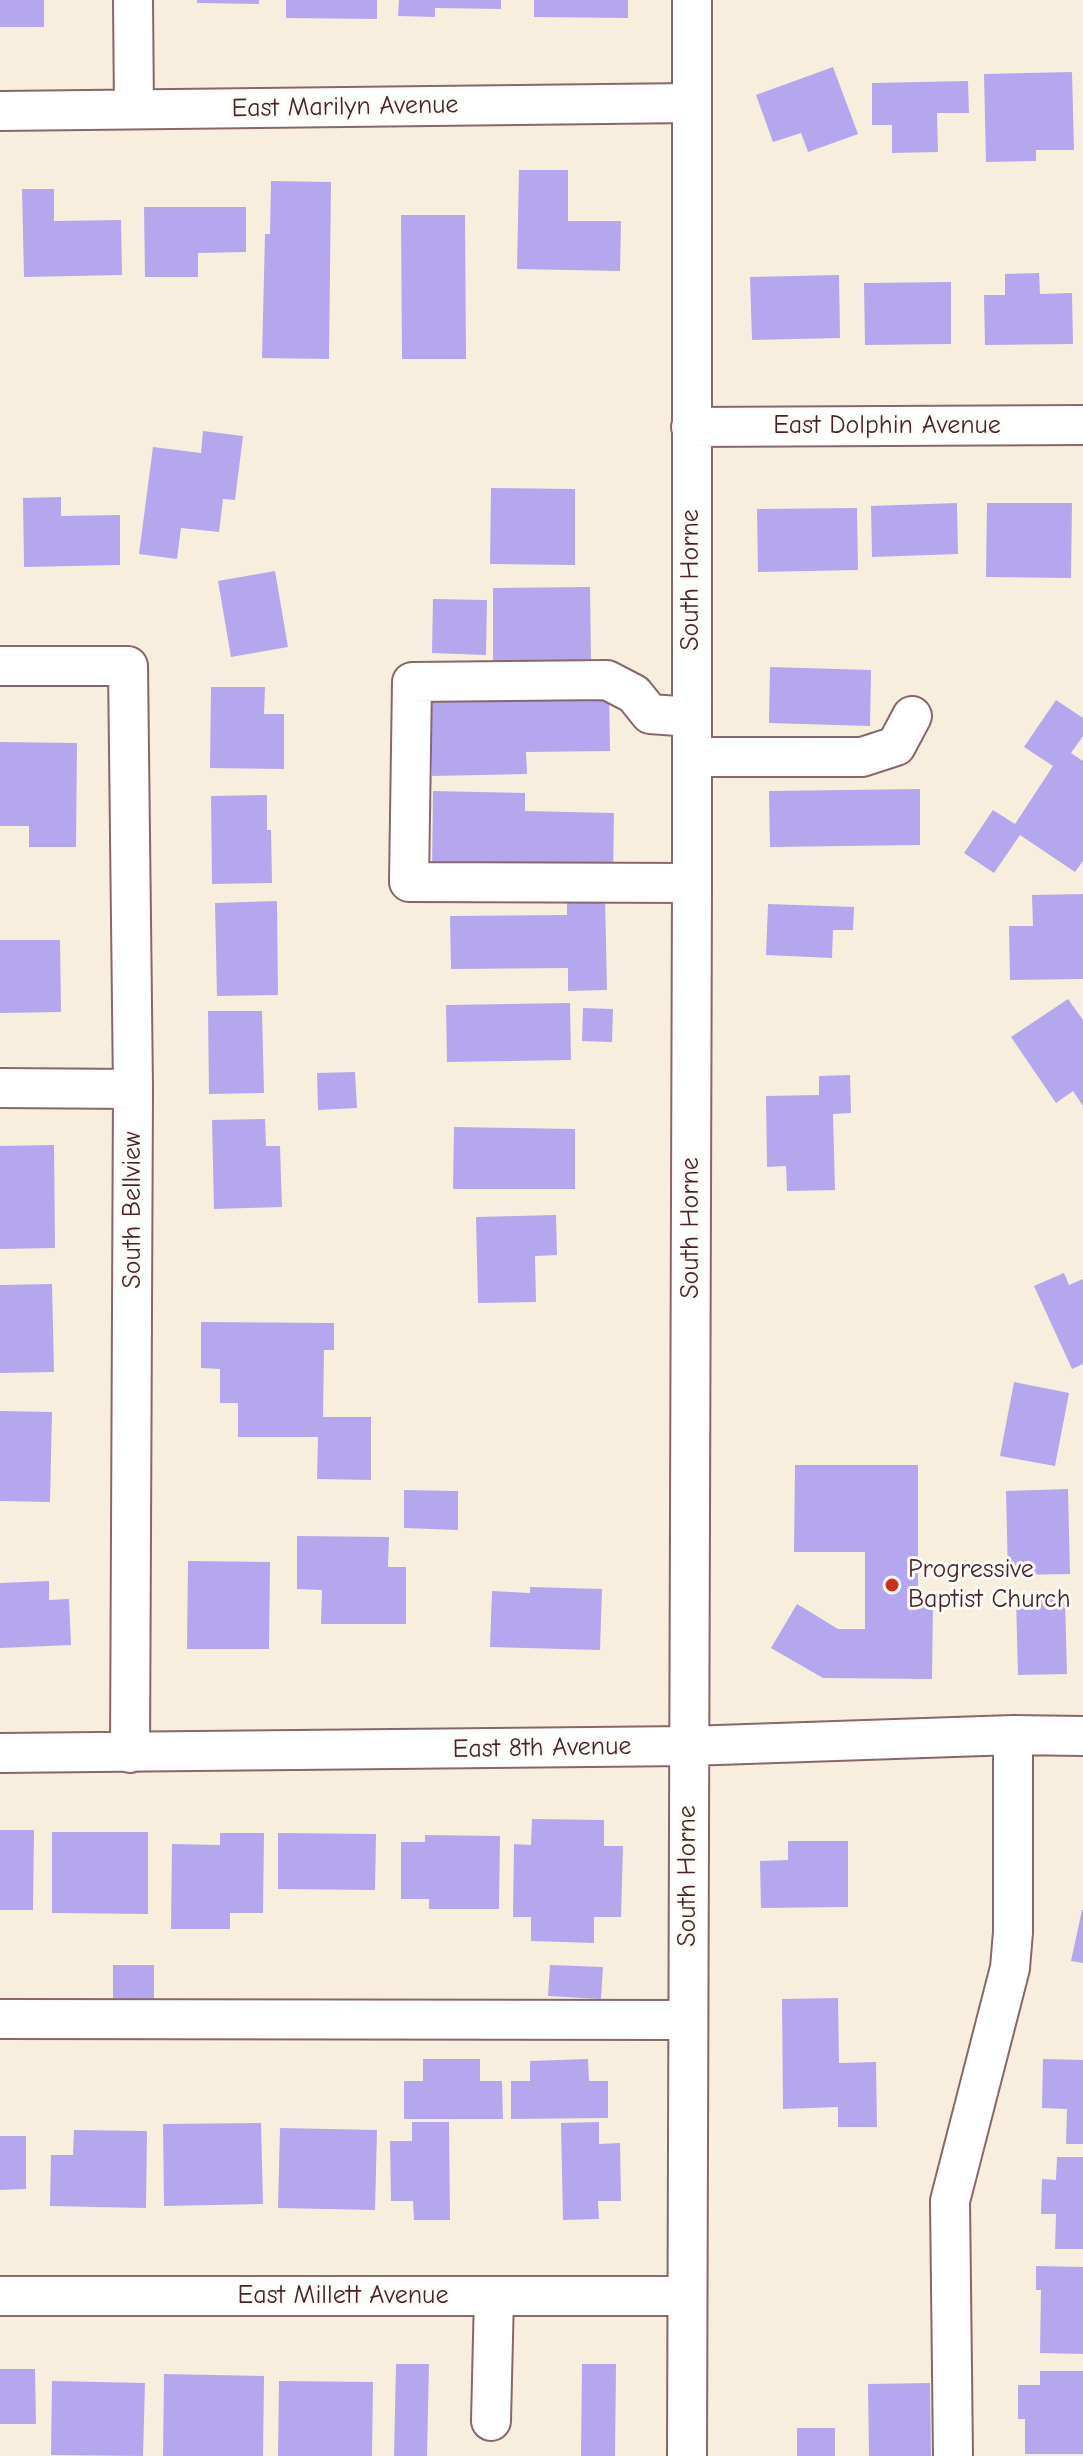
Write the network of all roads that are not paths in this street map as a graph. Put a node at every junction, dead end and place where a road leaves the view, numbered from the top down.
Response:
1 (133, 0) edge
2 (692, 0) edge
3 (691, 103) junction
4 (134, 109) junction
5 (0, 111) edge
6 (1083, 425) edge
7 (691, 427) junction
8 (0, 666) edge
9 (912, 716) dead end
10 (692, 717) junction
11 (692, 757) junction
12 (692, 883) junction
13 (0, 1088) edge
14 (133, 1089) junction
15 (1013, 1735) junction
16 (1083, 1736) edge
17 (688, 1746) junction
18 (0, 1753) edge
19 (130, 1753) junction
20 (0, 2019) edge
21 (687, 2020) junction
22 (0, 2296) edge
23 (494, 2296) junction
24 (686, 2296) junction
25 (491, 2421) dead end
26 (687, 2456) edge
27 (953, 2456) edge

1 - 4 street
2 - 3 street, South Horne
3 - 4 street, East Marilyn Avenue
3 - 7 street, South Horne
4 - 5 street, East Marilyn Avenue
6 - 7 street, East Dolphin Avenue
7 - 10 street, South Horne
8 - 14 street, South Bellview
9 - 11 street
10 - 11 street, South Horne
10 - 12 street
11 - 12 street, South Horne
12 - 17 street, South Horne
13 - 14 street
14 - 19 street, South Bellview
15 - 16 street, East 8th Avenue
15 - 17 street, East 8th Avenue
15 - 27 street
17 - 19 street, East 8th Avenue
17 - 21 street, South Horne
18 - 19 street, East 8th Avenue
20 - 21 street
21 - 24 street, South Horne
22 - 23 street, East Millett Avenue
23 - 24 street, East Millett Avenue
23 - 25 street
24 - 26 street, South Horne

